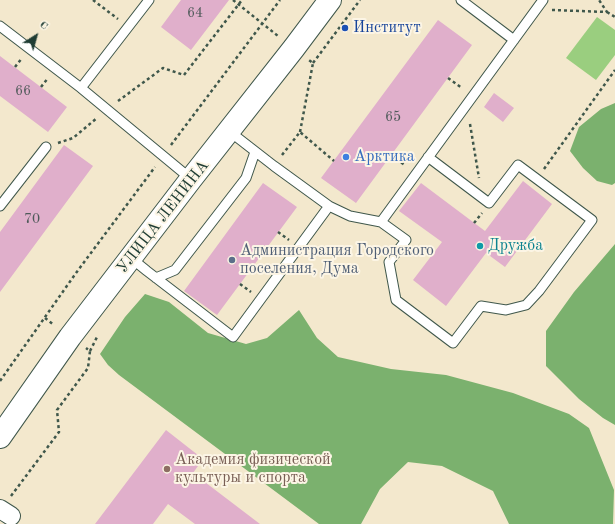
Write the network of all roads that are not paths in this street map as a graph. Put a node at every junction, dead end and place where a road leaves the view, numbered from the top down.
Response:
1 (149, 0) edge
2 (330, 0) edge
3 (460, 0) edge
4 (543, 0) edge
5 (0, 26) edge
6 (514, 40) junction
7 (81, 88) junction
8 (229, 131) junction
9 (46, 148) road end
10 (255, 152) junction
11 (428, 158) junction
12 (191, 179) junction
13 (0, 206) edge
14 (329, 206) junction
15 (381, 222) junction
16 (131, 258) junction
17 (156, 278) junction
18 (0, 437) edge

1 - 7 lane
2 - 8 street, УЛИЦА ЛЕНИНА
3 - 6 lane
4 - 6 lane
5 - 7 lane
6 - 11 lane
7 - 12 lane
8 - 10 lane
8 - 12 street, УЛИЦА ЛЕНИНА
9 - 13 lane
10 - 14 lane
10 - 17 lane
11 - 15 lane
11 - 15 lane
12 - 16 street, УЛИЦА ЛЕНИНА
14 - 15 lane
14 - 17 lane
16 - 17 lane
16 - 18 street, УЛИЦА ЛЕНИНА

